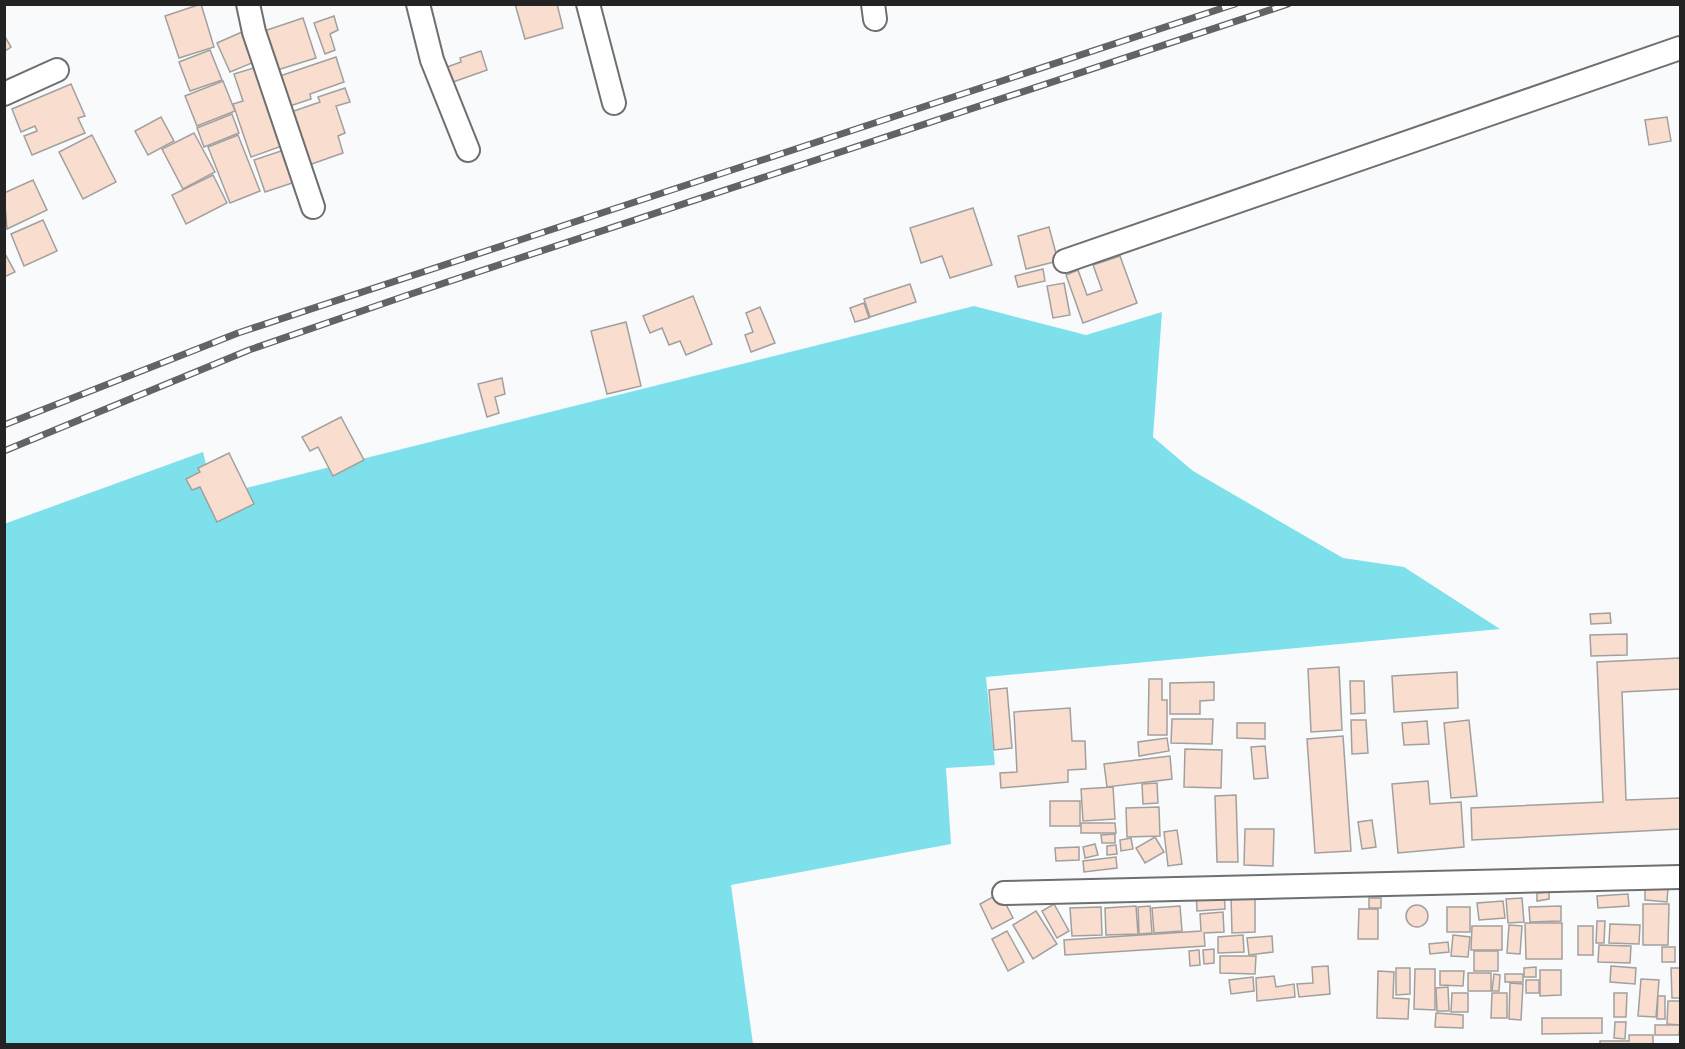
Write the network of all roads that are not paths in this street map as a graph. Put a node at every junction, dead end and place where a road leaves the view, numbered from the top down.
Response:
1 (248, 4) edge
2 (418, 4) edge
3 (588, 4) edge
4 (1680, 48) edge
5 (57, 70) dead end
6 (4, 94) edge
7 (614, 103) dead end
8 (468, 150) dead end
9 (313, 207) dead end
10 (1065, 261) dead end
11 (1680, 877) edge
12 (1004, 893) dead end

1 - 9 street
2 - 8 street
3 - 7 street
4 - 10 street
5 - 6 street
11 - 12 street

